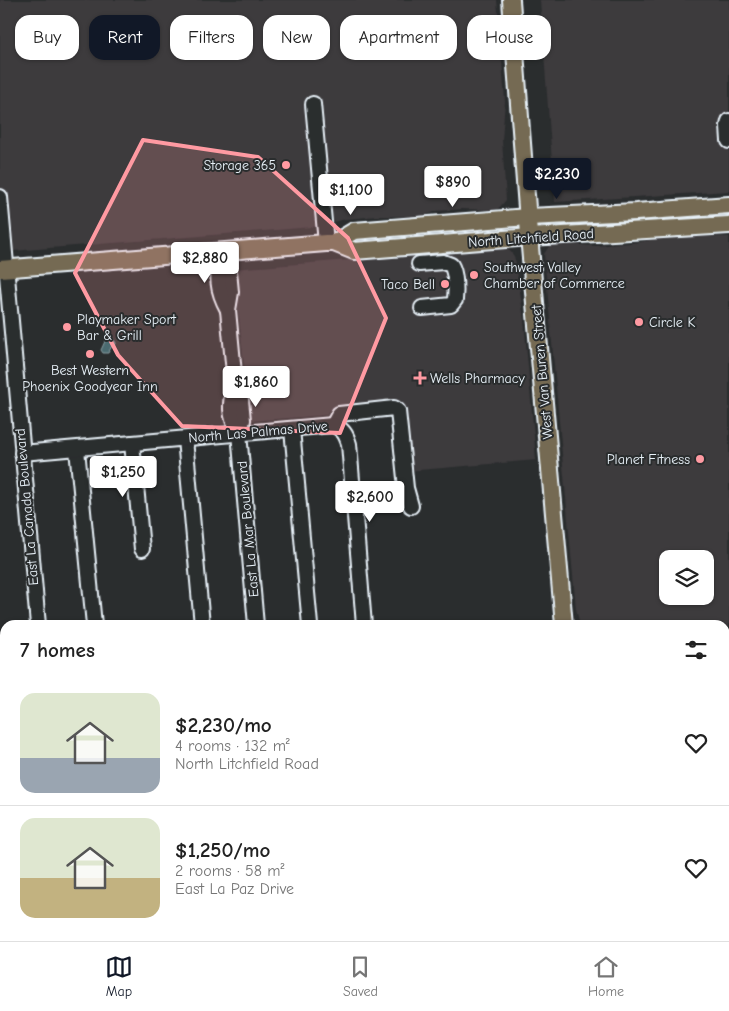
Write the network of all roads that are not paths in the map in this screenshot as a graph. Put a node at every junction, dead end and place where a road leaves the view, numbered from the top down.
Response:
1 (511, 0) edge
2 (313, 104) dead end
3 (729, 121) edge
4 (729, 141) edge
5 (0, 197) edge
6 (729, 205) edge
7 (528, 217) junction
8 (729, 225) edge
9 (530, 237) junction
10 (330, 243) junction
11 (222, 251) junction
12 (419, 264) dead end
13 (3, 269) edge
14 (4, 295) edge
15 (422, 308) dead end
16 (338, 428) junction
17 (292, 429) junction
18 (239, 433) junction
19 (186, 439) junction
20 (132, 443) junction
21 (78, 448) junction
22 (22, 453) junction
23 (411, 506) dead end
24 (142, 549) dead end
25 (38, 620) edge
26 (94, 620) edge
27 (202, 620) edge
28 (256, 620) edge
29 (310, 620) edge
30 (364, 620) edge
31 (564, 620) edge

1 - 7 main road, West Van Buren Street
2 - 10 street
3 - 4 street
5 - 13 street, East La Canada Boulevard
6 - 7 main road, North Litchfield Road
7 - 9 main road, West Van Buren Street
7 - 10 main road, North Litchfield Road
8 - 9 main road, North Litchfield Road
9 - 10 main road, North Litchfield Road
9 - 31 main road, West Van Buren Street
10 - 11 main road, North Litchfield Road
11 - 13 main road, North Litchfield Road
11 - 18 street, East La Mar Boulevard
12 - 15 street
13 - 14 street, East La Canada Boulevard
14 - 22 street, East La Canada Boulevard
16 - 17 street, North Las Palmas Drive
16 - 23 street
16 - 30 street
17 - 18 street, North Las Palmas Drive
17 - 29 street
18 - 19 street, North Las Palmas Drive
18 - 28 street, East La Mar Boulevard
19 - 20 street, North Las Palmas Drive
19 - 27 street
20 - 21 street, North Las Palmas Drive
20 - 24 street
21 - 22 street, North Las Palmas Drive
21 - 26 street
22 - 25 street, East La Canada Boulevard

